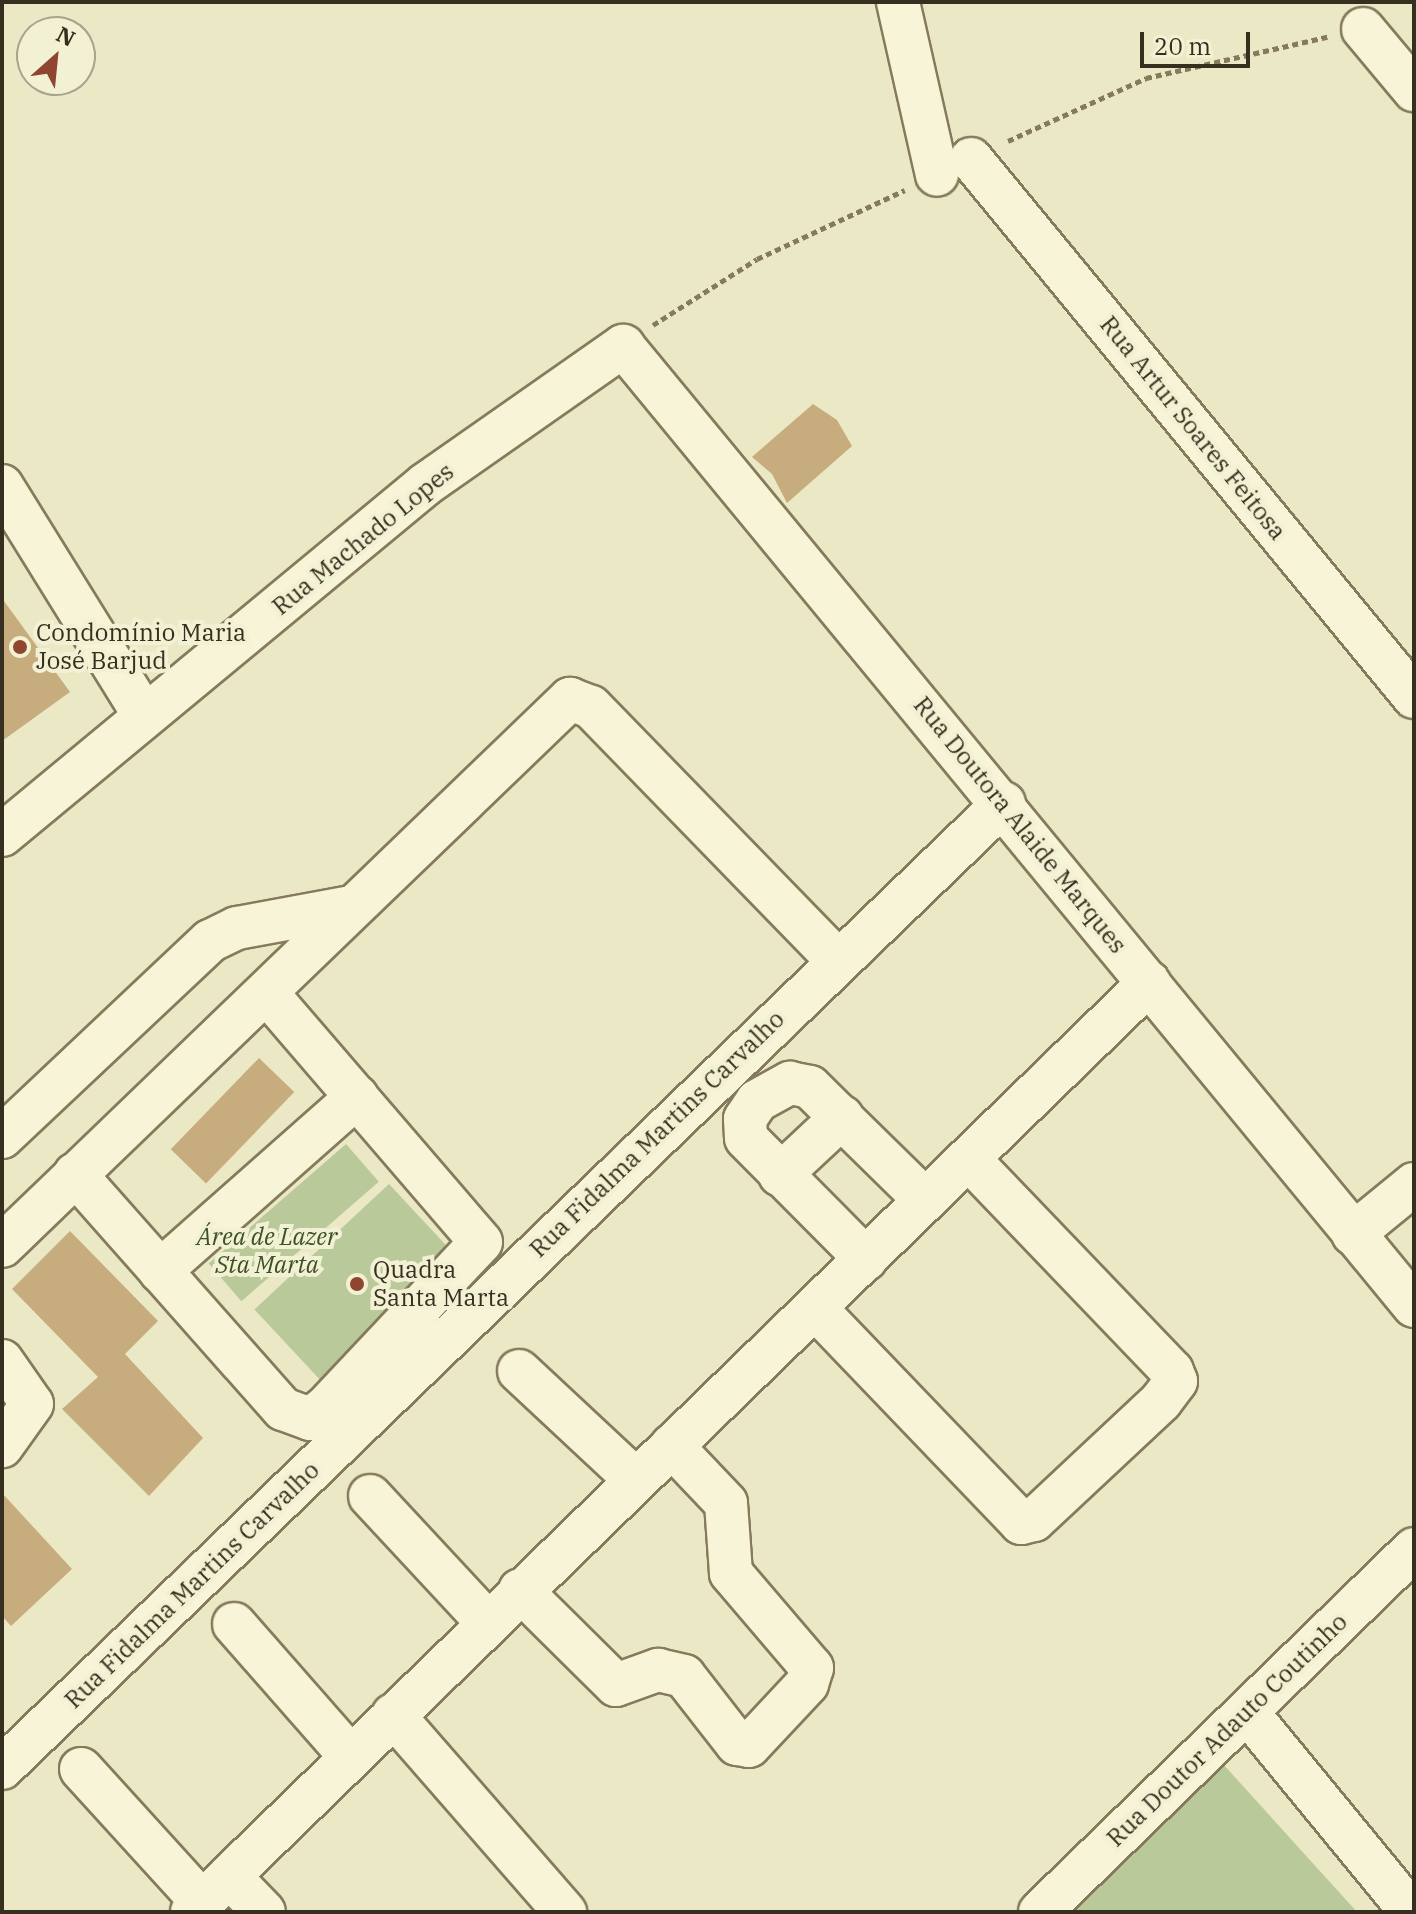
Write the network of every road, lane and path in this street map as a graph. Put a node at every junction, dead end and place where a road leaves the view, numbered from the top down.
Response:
1 (898, 2) edge
2 (1363, 29) dead end
3 (1414, 90) edge
4 (623, 346) joint
5 (2, 486) edge
6 (1414, 697) edge
7 (144, 715) junction
8 (1004, 803) junction
9 (2, 835) edge
10 (351, 907) junction
11 (837, 960) junction
12 (1149, 983) junction
13 (268, 994) junction
14 (357, 1097) junction
15 (842, 1117) junction
16 (2, 1137) edge
17 (969, 1159) junction
18 (75, 1174) junction
19 (780, 1175) junction
20 (1414, 1184) edge
21 (925, 1200) junction
22 (1353, 1234) junction
23 (2, 1246) edge
24 (866, 1259) junction
25 (160, 1271) junction
26 (1414, 1306) edge
27 (815, 1308) junction
28 (2, 1361) edge
29 (519, 1371) dead end
30 (2, 1446) edge
31 (672, 1446) junction
32 (635, 1479) junction
33 (370, 1496) dead end
34 (1414, 1549) edge
35 (520, 1590) junction
36 (487, 1622) junction
37 (234, 1624) dead end
38 (1247, 1712) junction
39 (393, 1715) junction
40 (349, 1755) junction
41 (2, 1768) edge
42 (81, 1769) dead end
43 (208, 1897) edge
44 (264, 1912) edge
45 (565, 1912) edge
46 (1040, 1912) edge
47 (1411, 1912) edge

1 - 6 street, Rua Artur Soares Feitosa
2 - 3 street
4 - 7 street, Rua Machado Lopes
4 - 8 street, Rua Doutora Alaide Marques
5 - 7 street
7 - 9 street, Rua Machado Lopes
8 - 11 street, Rua Fidalma Martins Carvalho
8 - 12 street, Rua Doutora Alaide Marques
10 - 11 street
10 - 13 street
10 - 16 street
11 - 41 street, Rua Fidalma Martins Carvalho
12 - 17 street
12 - 22 street, Rua Doutora Alaide Marques
13 - 14 street
13 - 18 street
14 - 25 street
14 - 25 street
15 - 19 street
15 - 19 street
15 - 21 street
17 - 21 street
17 - 27 street
18 - 23 street
18 - 25 street
19 - 24 street
20 - 22 street
21 - 24 street
22 - 26 street, Rua Doutora Alaide Marques
24 - 27 street
27 - 31 street
28 - 30 street
29 - 32 street
31 - 32 street
31 - 35 street
32 - 35 street
33 - 36 street
34 - 38 street, Rua Doutor Adauto Coutinho
35 - 36 street
36 - 39 street
37 - 40 street
38 - 46 street, Rua Doutor Adauto Coutinho
38 - 47 street
39 - 40 street
39 - 45 street
40 - 43 street
42 - 43 street
43 - 44 street

